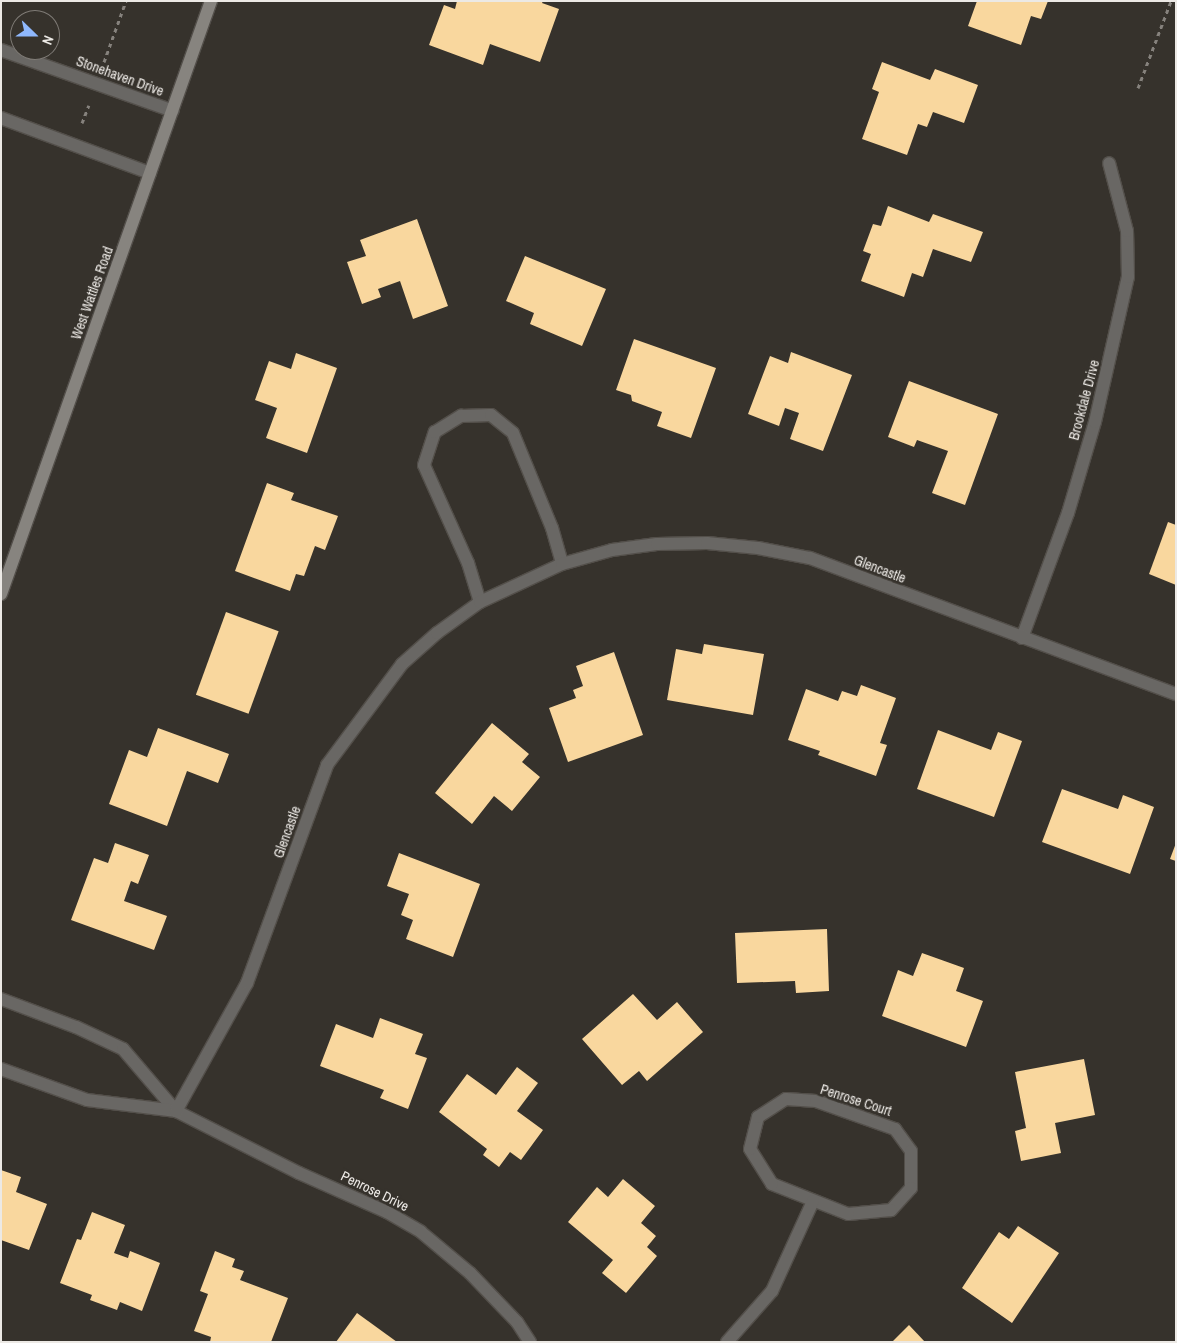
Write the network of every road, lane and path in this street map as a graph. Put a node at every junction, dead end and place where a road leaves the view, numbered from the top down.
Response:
1 (126, 1) edge
2 (211, 1) edge
3 (1171, 1) edge
4 (1, 50) edge
5 (102, 68) dead end
6 (1138, 88) dead end
7 (91, 99) dead end
8 (173, 111) junction
9 (1, 118) edge
10 (81, 127) dead end
11 (1109, 163) dead end
12 (150, 173) junction
13 (562, 564) junction
14 (1, 594) edge
15 (480, 602) junction
16 (1022, 638) junction
17 (1176, 694) edge
18 (1, 999) edge
19 (1, 1069) edge
20 (176, 1111) junction
21 (813, 1201) junction
22 (530, 1342) edge
23 (727, 1342) edge

1 - 5 path
2 - 8 street, West Wattles Road
3 - 6 path
4 - 8 street, Stonehaven Drive
7 - 10 path
8 - 12 street, West Wattles Road
9 - 12 street
11 - 16 street, Brookdale Drive
12 - 14 street, West Wattles Road
13 - 15 street, Glencastle
13 - 15 street
13 - 16 street, Glencastle
15 - 20 street, Glencastle
16 - 17 street, Glencastle
18 - 20 street, Penrose Drive
19 - 20 street, Penrose Drive
20 - 22 street, Penrose Drive
21 - 21 street, Penrose Court
21 - 23 street

